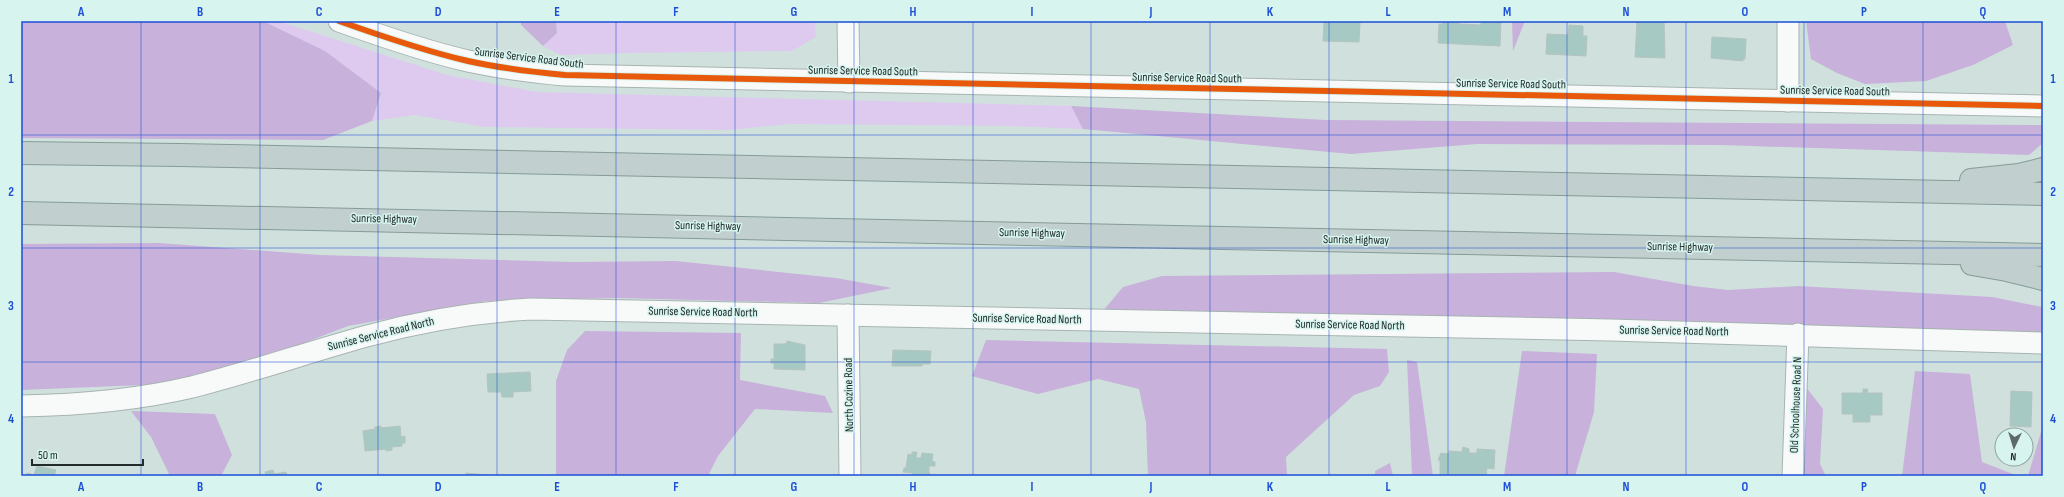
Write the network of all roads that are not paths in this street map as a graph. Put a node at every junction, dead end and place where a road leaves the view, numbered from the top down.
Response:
1 (338, 21) edge
2 (848, 21) edge
3 (1788, 21) edge
4 (849, 82) junction
5 (1788, 101) junction
6 (2043, 106) edge
7 (21, 153) edge
8 (2043, 169) edge
9 (1811, 189) junction
10 (2043, 194) edge
11 (21, 213) edge
12 (1876, 251) junction
13 (2043, 255) edge
14 (2043, 280) edge
15 (848, 315) junction
16 (1798, 334) junction
17 (2043, 343) edge
18 (21, 406) edge
19 (850, 476) edge
20 (1793, 476) edge

1 - 4 street, Sunrise Service Road South
2 - 4 street
3 - 5 street
4 - 5 street, Sunrise Service Road South
5 - 6 street, Sunrise Service Road South
7 - 9 highway
8 - 9 highway
9 - 10 highway
11 - 12 highway, Sunrise Highway
12 - 13 highway, Sunrise Highway
12 - 14 highway
15 - 16 street, Sunrise Service Road North
15 - 18 street, Sunrise Service Road North
15 - 19 street, North Cozine Road
16 - 17 street, Sunrise Service Road North
16 - 20 street, Old Schoolhouse Road N

